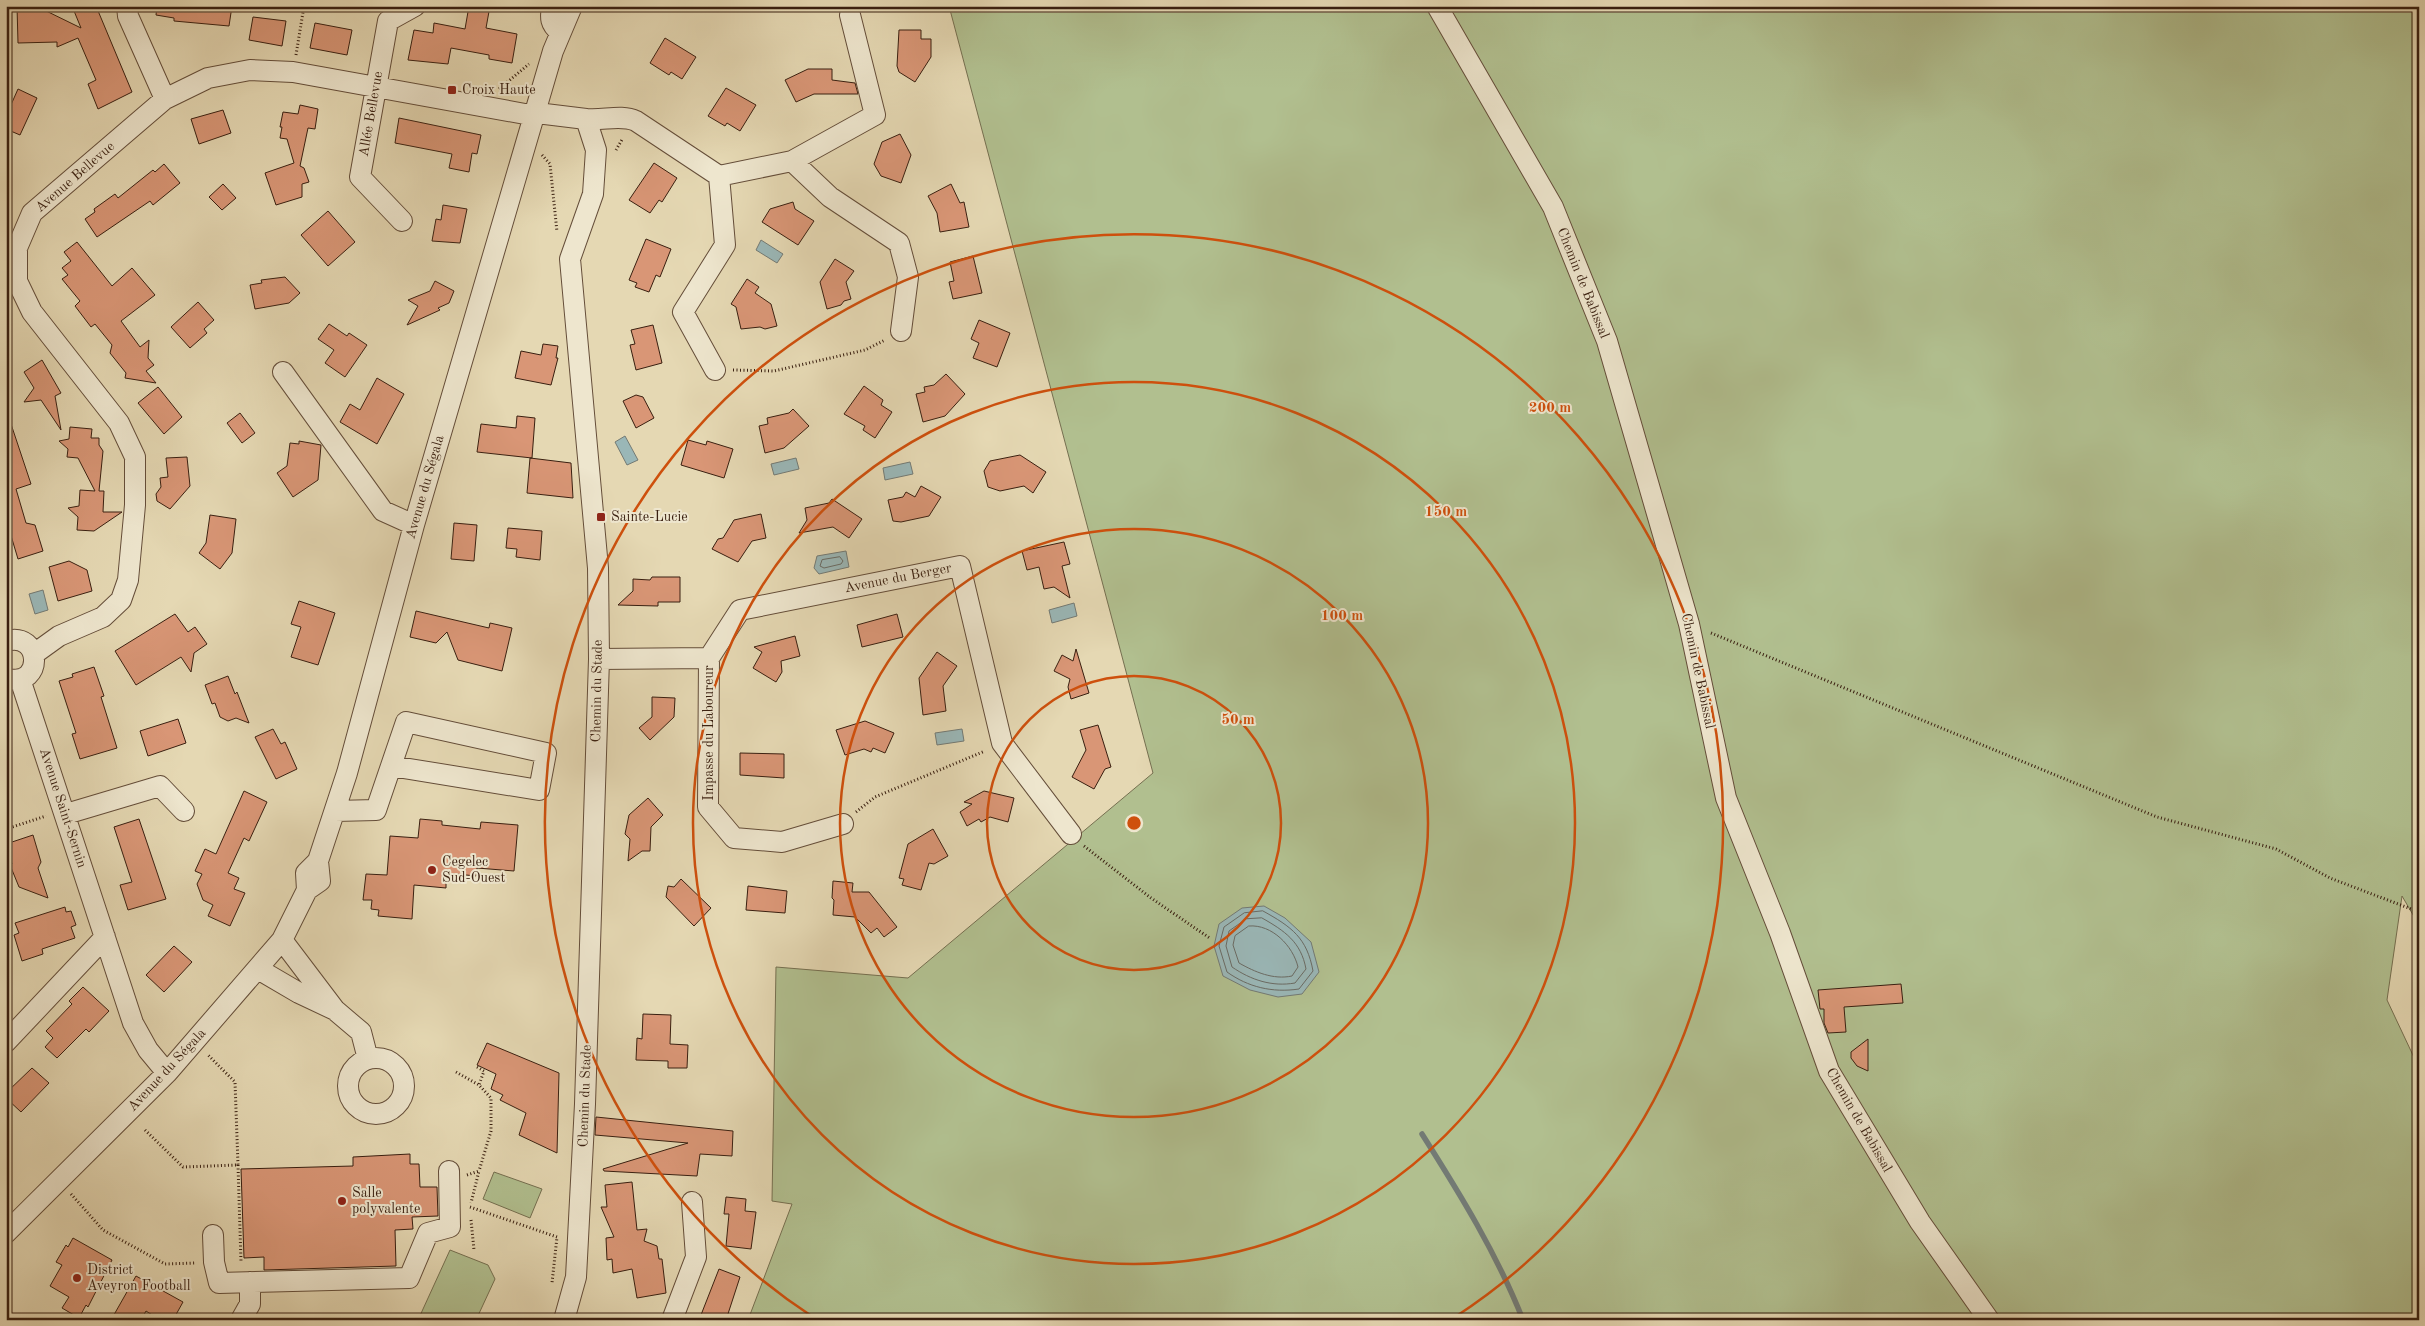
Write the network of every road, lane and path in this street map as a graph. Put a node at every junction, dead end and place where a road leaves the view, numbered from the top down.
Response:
1 (127, 6) edge
2 (304, 6) edge
3 (416, 6) edge
4 (552, 6) edge
5 (572, 6) edge
6 (1437, 6) edge
7 (850, 14) dead end
8 (557, 41) junction
9 (293, 72) junction
10 (376, 86) junction
11 (165, 99) junction
12 (470, 103) junction
13 (535, 115) junction
14 (586, 119) junction
15 (538, 151) dead end
16 (792, 161) junction
17 (719, 176) junction
18 (402, 221) dead end
19 (570, 259) junction
20 (901, 331) joint
21 (715, 370) joint
22 (283, 372) dead end
23 (414, 525) junction
24 (1689, 624) junction
25 (7, 639) edge
26 (34, 654) junction
27 (709, 658) junction
28 (599, 659) junction
29 (13, 679) edge
30 (1002, 743) junction
31 (391, 766) junction
32 (184, 811) dead end
33 (335, 811) junction
34 (66, 814) junction
35 (843, 824) joint
36 (6, 829) edge
37 (1071, 834) joint
38 (2419, 912) edge
39 (105, 937) junction
40 (1211, 939) dead end
41 (282, 940) junction
42 (258, 969) junction
43 (335, 1010) junction
44 (6, 1042) edge
45 (205, 1052) dead end
46 (368, 1059) dead end
47 (476, 1067) dead end
48 (456, 1072) dead end
49 (168, 1073) junction
50 (479, 1085) junction
51 (145, 1130) dead end
52 (238, 1164) junction
53 (449, 1171) dead end
54 (479, 1171) dead end
55 (71, 1193) dead end
56 (692, 1202) dead end
57 (6, 1233) edge
58 (213, 1235) dead end
59 (474, 1250) dead end
60 (214, 1262) junction
61 (250, 1282) junction
62 (552, 1284) dead end
63 (241, 1320) edge
64 (564, 1320) edge
65 (672, 1320) edge
66 (1989, 1320) edge

1 - 11 street
2 - 9 path
3 - 10 street, Allée Bellevue
4 - 8 street
5 - 8 street, Avenue du Ségala
6 - 24 street, Chemin de Babissal
7 - 16 street
8 - 12 path
8 - 13 street, Avenue du Ségala
9 - 10 street, Avenue Bellevue
9 - 11 street, Avenue Bellevue
10 - 12 street, Avenue Bellevue
10 - 18 street, Allée Bellevue
11 - 26 street, Avenue Bellevue
12 - 13 street, Avenue Bellevue
13 - 14 street
13 - 23 street, Avenue du Ségala
14 - 17 street
14 - 19 street, Chemin du Stade
15 - 19 path
16 - 17 street
16 - 20 street
17 - 21 street
19 - 28 street, Chemin du Stade
20 - 21 path
22 - 23 street
23 - 33 street, Avenue du Ségala
24 - 38 path
24 - 66 street, Chemin de Babissal
25 - 26 street
26 - 29 street
27 - 28 street
27 - 30 street, Avenue du Berger
27 - 35 street, Impasse du Laboureur
28 - 64 street, Chemin du Stade
29 - 34 street, Avenue Saint-Sernin
30 - 35 path
30 - 37 street, Avenue du Berger
31 - 31 street
31 - 33 street
32 - 34 street
33 - 41 street, Avenue du Ségala
34 - 36 path
34 - 39 street, Avenue Saint-Sernin
37 - 40 path
39 - 44 street
39 - 49 street, Avenue Saint-Sernin
41 - 42 street, Avenue du Ségala
41 - 43 street
42 - 43 street
42 - 49 street, Avenue du Ségala
43 - 46 street
45 - 52 path
47 - 50 path
48 - 50 path
49 - 57 street, Avenue du Ségala
50 - 54 path
51 - 52 path
52 - 60 path
53 - 61 street
55 - 60 path
56 - 65 street
58 - 60 street
59 - 62 path
60 - 61 street
61 - 63 street

